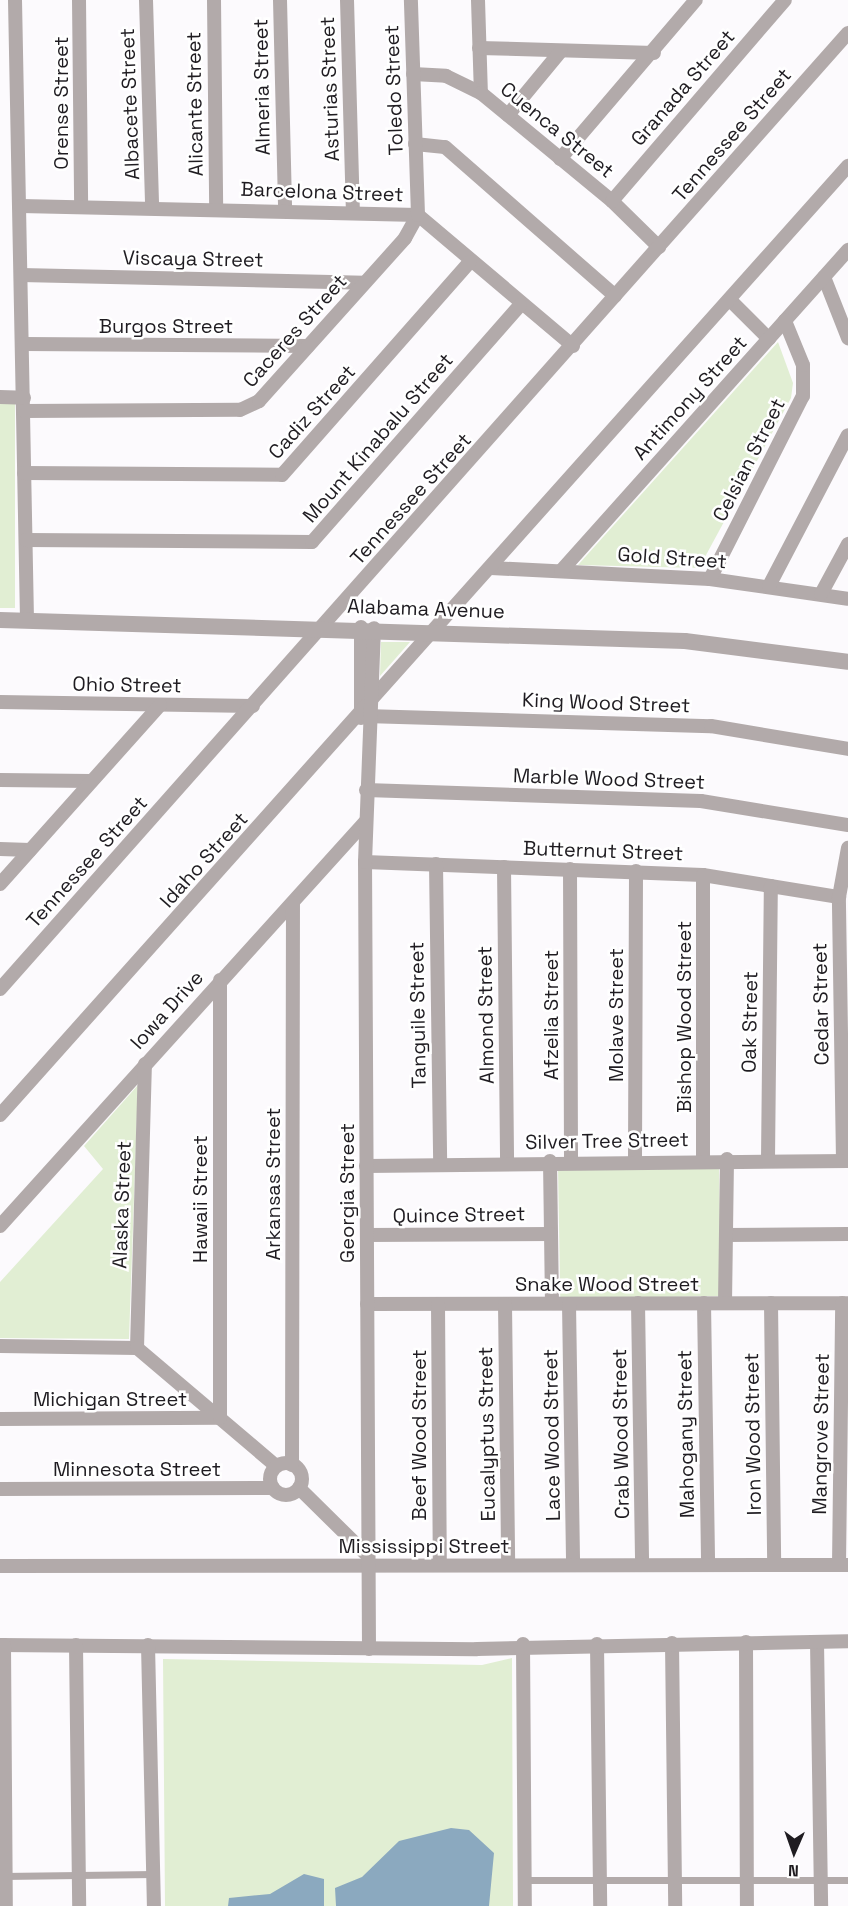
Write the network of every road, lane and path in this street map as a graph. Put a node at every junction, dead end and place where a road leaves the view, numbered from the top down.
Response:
1 (15, 0) edge
2 (79, 0) edge
3 (146, 0) edge
4 (214, 0) edge
5 (280, 0) edge
6 (347, 0) edge
7 (411, 0) edge
8 (478, 0) edge
9 (696, 0) edge
10 (784, 0) edge
11 (848, 33) edge
12 (479, 48) junction
13 (561, 51) junction
14 (654, 53) junction
15 (413, 74) junction
16 (481, 93) junction
17 (508, 115) junction
18 (415, 144) junction
19 (560, 159) junction
20 (848, 166) edge
21 (612, 201) junction
22 (21, 206) junction
23 (81, 207) junction
24 (152, 207) junction
25 (216, 208) junction
26 (285, 210) junction
27 (353, 212) junction
28 (418, 215) junction
29 (659, 248) junction
30 (848, 250) edge
31 (470, 262) junction
32 (21, 275) junction
33 (824, 277) junction
34 (364, 283) junction
35 (615, 296) junction
36 (730, 300) junction
37 (520, 305) junction
38 (785, 321) junction
39 (848, 338) edge
40 (769, 339) junction
41 (24, 344) junction
42 (308, 346) junction
43 (573, 346) junction
44 (0, 397) edge
45 (24, 404) junction
46 (848, 435) edge
47 (24, 473) junction
48 (26, 540) junction
49 (848, 544) edge
50 (491, 568) junction
51 (561, 571) junction
52 (710, 579) junction
53 (769, 586) junction
54 (821, 594) junction
55 (848, 598) edge
56 (0, 620) edge
57 (27, 621) junction
58 (324, 626) junction
59 (368, 628) junction
60 (436, 630) junction
61 (848, 662) edge
62 (373, 701) junction
63 (0, 702) edge
64 (160, 705) junction
65 (253, 706) junction
66 (366, 716) junction
67 (848, 749) edge
68 (0, 780) edge
69 (91, 782) junction
70 (366, 790) junction
71 (366, 821) junction
72 (848, 825) edge
73 (848, 848) edge
74 (0, 849) edge
75 (30, 850) junction
76 (365, 862) junction
77 (436, 864) junction
78 (504, 867) junction
79 (570, 869) junction
80 (636, 871) junction
81 (703, 875) junction
82 (0, 884) edge
83 (771, 886) junction
84 (839, 897) junction
85 (293, 903) junction
86 (220, 980) junction
87 (0, 989) edge
88 (145, 1064) junction
89 (0, 1115) edge
90 (635, 1159) junction
91 (703, 1159) junction
92 (727, 1159) junction
93 (768, 1159) junction
94 (550, 1161) junction
95 (571, 1161) junction
96 (846, 1161) edge
97 (507, 1162) junction
98 (440, 1164) junction
99 (366, 1166) junction
100 (0, 1226) edge
101 (551, 1234) junction
102 (848, 1234) edge
103 (726, 1235) junction
104 (367, 1236) junction
105 (638, 1303) junction
106 (704, 1303) junction
107 (725, 1303) junction
108 (771, 1303) junction
109 (845, 1303) edge
110 (367, 1304) junction
111 (438, 1304) junction
112 (506, 1304) junction
113 (552, 1304) junction
114 (569, 1304) junction
115 (0, 1346) edge
116 (137, 1348) junction
117 (219, 1418) junction
118 (0, 1419) edge
119 (292, 1465) junction
120 (276, 1466) junction
121 (273, 1488) junction
122 (299, 1488) junction
123 (0, 1489) edge
124 (368, 1560) junction
125 (440, 1565) junction
126 (508, 1565) junction
127 (573, 1565) junction
128 (642, 1565) junction
129 (708, 1565) junction
130 (774, 1565) junction
131 (844, 1565) edge
132 (0, 1566) edge
133 (848, 1641) edge
134 (746, 1642) junction
135 (817, 1642) junction
136 (672, 1643) junction
137 (523, 1644) junction
138 (597, 1644) junction
139 (2, 1645) edge
140 (76, 1645) junction
141 (148, 1646) junction
142 (369, 1649) junction
143 (154, 1874) junction
144 (79, 1875) junction
145 (3, 1876) edge
146 (525, 1880) junction
147 (747, 1880) junction
148 (821, 1880) junction
149 (848, 1880) edge
150 (600, 1881) junction
151 (674, 1881) junction
152 (6, 1906) edge
153 (79, 1906) edge
154 (154, 1906) edge
155 (525, 1906) edge
156 (600, 1906) edge
157 (675, 1906) edge
158 (747, 1906) edge
159 (821, 1906) edge

1 - 22 street
2 - 23 street, Orense Street
3 - 24 street, Albacete Street
4 - 25 street, Alicante Street
5 - 26 street, Almeria Street
6 - 27 street, Asturias Street
7 - 15 street, Toledo Street
8 - 12 street
9 - 14 street
10 - 21 street, Granada Street
11 - 29 street, Tennessee Street
12 - 13 street
12 - 16 street
13 - 14 street
13 - 17 street
14 - 19 street
15 - 16 street, Cuenca Street
15 - 18 street, Toledo Street
16 - 17 street, Cuenca Street
17 - 19 street, Cuenca Street
18 - 28 street, Toledo Street
18 - 35 street
19 - 21 street, Cuenca Street
20 - 36 street, Idaho Street
21 - 29 street, Cuenca Street
22 - 23 street, Barcelona Street
22 - 32 street
23 - 24 street, Barcelona Street
24 - 25 street, Barcelona Street
25 - 26 street, Barcelona Street
26 - 27 street, Barcelona Street
27 - 28 street, Barcelona Street
28 - 31 street, Barcelona Street
28 - 34 street, Caceres Street
29 - 35 street, Tennessee Street
30 - 33 street, Antimony Street
31 - 37 street, Barcelona Street
31 - 47 street, Cadiz Street
32 - 34 street, Viscaya Street
32 - 41 street
33 - 38 street, Antimony Street
33 - 39 street
34 - 42 street, Caceres Street
35 - 43 street, Tennessee Street
36 - 40 street
36 - 50 street, Idaho Street
37 - 43 street, Barcelona Street
37 - 48 street, Mount Kinabalu Street
38 - 40 street, Antimony Street
38 - 52 street, Celsian Street
40 - 51 street, Antimony Street
41 - 42 street, Burgos Street
41 - 45 street
42 - 45 street, Caceres Street
43 - 58 street, Tennessee Street
44 - 45 street, Caceres Street
45 - 47 street
46 - 53 street
47 - 48 street
48 - 57 street
49 - 54 street
50 - 51 street, Gold Street
50 - 60 street, Idaho Street
51 - 52 street, Gold Street
52 - 53 street, Gold Street
53 - 54 street, Gold Street
54 - 55 street, Gold Street
56 - 57 street, Alabama Avenue
57 - 58 street, Alabama Avenue
58 - 59 street, Alabama Avenue
58 - 65 street, Tennessee Street
59 - 60 street, Alabama Avenue
59 - 62 street
59 - 66 street, Georgia Street
60 - 61 street, Alabama Avenue
60 - 62 street, Idaho Street
62 - 66 street, Idaho Street
63 - 64 street, Ohio Street
64 - 65 street, Ohio Street
64 - 69 street
65 - 87 street, Tennessee Street
66 - 67 street, King Wood Street
66 - 70 street, Georgia Street
66 - 89 street, Idaho Street
68 - 69 street
69 - 75 street
70 - 71 street, Georgia Street
70 - 72 street, Marble Wood Street
71 - 76 street, Georgia Street
71 - 85 street, Iowa Drive
73 - 84 street, Cedar Street
74 - 75 street
75 - 82 street
76 - 77 street, Butternut Street
76 - 99 street, Georgia Street
77 - 78 street, Butternut Street
77 - 98 street, Tanguile Street
78 - 79 street, Butternut Street
78 - 97 street, Almond Street
79 - 80 street, Butternut Street
79 - 95 street, Afzelia Street
80 - 81 street, Butternut Street
80 - 90 street, Molave Street
81 - 83 street, Butternut Street
81 - 91 street, Bishop Wood Street
83 - 84 street, Butternut Street
83 - 93 street, Oak Street
84 - 96 street, Cedar Street
85 - 86 street, Iowa Drive
85 - 119 street, Arkansas Street
86 - 88 street, Iowa Drive
86 - 117 street, Hawaii Street
88 - 100 street, Iowa Drive
88 - 116 street, Alaska Street
90 - 91 street, Silver Tree Street
90 - 95 street, Silver Tree Street
91 - 92 street, Silver Tree Street
92 - 93 street, Silver Tree Street
92 - 103 street
93 - 96 street, Silver Tree Street
94 - 95 street, Silver Tree Street
94 - 97 street, Silver Tree Street
94 - 101 street
97 - 98 street, Silver Tree Street
98 - 99 street, Silver Tree Street
99 - 104 street, Georgia Street
101 - 104 street, Quince Street
101 - 113 street
102 - 103 street
103 - 107 street
104 - 110 street, Georgia Street
105 - 106 street, Snake Wood Street
105 - 114 street, Snake Wood Street
105 - 128 street, Crab Wood Street
106 - 107 street, Snake Wood Street
106 - 129 street, Mahogany Street
107 - 108 street, Snake Wood Street
108 - 109 street, Snake Wood Street
108 - 130 street, Iron Wood Street
109 - 131 street, Mangrove Street
110 - 111 street, Snake Wood Street
110 - 124 street, Georgia Street
111 - 112 street, Snake Wood Street
111 - 125 street, Beef Wood Street
112 - 113 street, Snake Wood Street
112 - 126 street, Eucalyptus Street
113 - 114 street, Snake Wood Street
114 - 127 street, Lace Wood Street
115 - 116 street
116 - 117 street
117 - 118 street, Michigan Street
117 - 120 street
119 - 120 street
119 - 122 street
120 - 121 street
121 - 122 street
121 - 123 street, Minnesota Street
122 - 124 street
124 - 125 street, Mississippi Street
124 - 132 street, Mississippi Street
124 - 142 street, Georgia Street
125 - 126 street, Mississippi Street
126 - 127 street, Mississippi Street
127 - 128 street, Mississippi Street
128 - 129 street, Mississippi Street
129 - 130 street, Mississippi Street
130 - 131 street, Mississippi Street
133 - 135 street
134 - 135 street
134 - 136 street
134 - 147 street
135 - 148 street
136 - 138 street
136 - 151 street
137 - 138 street
137 - 142 street
137 - 146 street
138 - 150 street
139 - 140 street
139 - 145 street
140 - 141 street
140 - 144 street
141 - 142 street
141 - 143 street
143 - 144 lane
143 - 154 street
144 - 145 lane
144 - 153 street
145 - 152 street
146 - 150 lane
146 - 155 street
147 - 148 lane
147 - 151 lane
147 - 158 street
148 - 149 lane
148 - 159 street
150 - 151 lane
150 - 156 street
151 - 157 street

